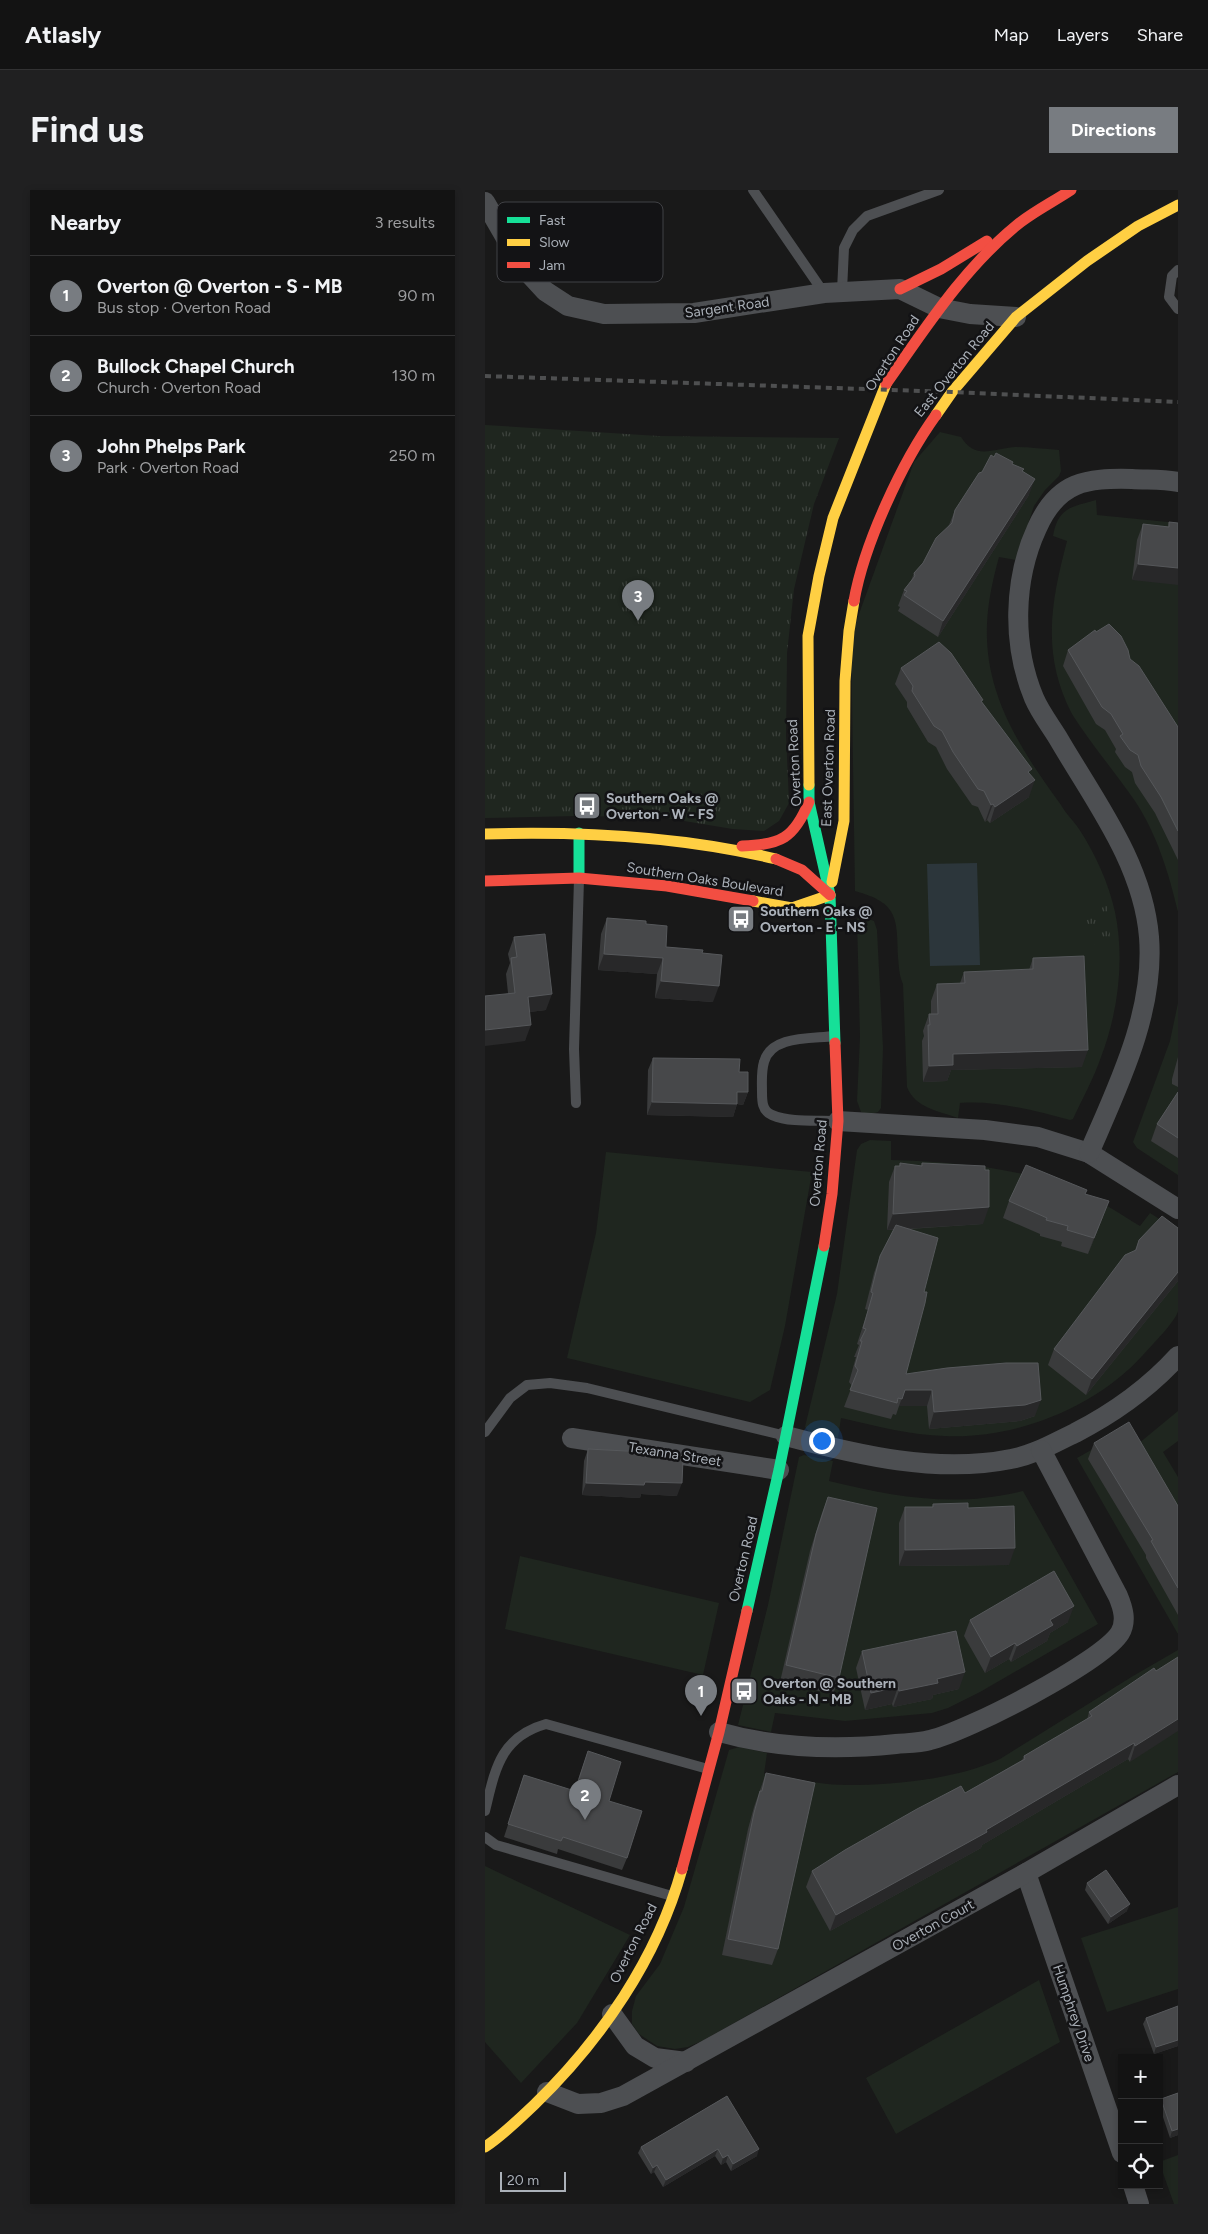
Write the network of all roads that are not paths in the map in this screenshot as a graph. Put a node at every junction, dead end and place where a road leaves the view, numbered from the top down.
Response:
1 (753, 190) edge
2 (939, 190) edge
3 (1071, 190) edge
4 (485, 202) edge
5 (1178, 205) edge
6 (497, 223) edge
7 (1017, 224) junction
8 (1178, 270) edge
9 (537, 282) edge
10 (900, 289) junction
11 (833, 292) junction
12 (939, 308) junction
13 (1178, 309) edge
14 (1016, 317) junction
15 (1178, 482) edge
16 (809, 802) junction
17 (579, 833) junction
18 (485, 834) edge
19 (712, 845) junction
20 (579, 878) junction
21 (485, 882) edge
22 (830, 895) junction
23 (835, 1036) junction
24 (576, 1103) dead end
25 (838, 1121) junction
26 (1089, 1152) junction
27 (1178, 1209) edge
28 (1178, 1356) edge
29 (485, 1432) edge
30 (786, 1436) junction
31 (572, 1438) dead end
32 (1041, 1450) junction
33 (779, 1470) junction
34 (719, 1732) junction
35 (709, 1770) junction
36 (1178, 1785) edge
37 (485, 1811) edge
38 (485, 1837) edge
39 (1026, 1873) junction
40 (674, 1896) junction
41 (612, 2014) junction
42 (686, 2062) junction
43 (547, 2092) junction
44 (1119, 2144) edge
45 (485, 2147) edge
46 (1134, 2189) edge
47 (1139, 2204) edge

1 - 11 lane
2 - 11 lane
3 - 7 street, Overton Road
4 - 6 street, Sargent Road
5 - 14 street, East Overton Road
7 - 10 street
7 - 12 street, Overton Road
8 - 13 lane
9 - 11 street, Sargent Road
10 - 11 street, Sargent Road
10 - 12 street, Sargent Road
12 - 14 street, Sargent Road
12 - 16 street, Overton Road
14 - 22 street, East Overton Road
15 - 26 street
16 - 19 street
16 - 22 street, Overton Road
17 - 18 street, Southern Oaks Boulevard
17 - 19 street, Southern Oaks Boulevard
17 - 20 street
19 - 22 street, Southern Oaks Boulevard
20 - 21 street, Southern Oaks Boulevard
20 - 22 street, Southern Oaks Boulevard
20 - 24 lane
22 - 23 street, Overton Road
23 - 25 street, Overton Road
23 - 25 lane
25 - 26 street
25 - 30 street, Overton Road
26 - 27 street
28 - 32 street
29 - 30 lane
30 - 32 street
30 - 33 street, Overton Road
31 - 33 street, Texanna Street
32 - 34 street
33 - 34 street, Overton Road
34 - 35 street, Overton Road
35 - 37 lane
35 - 40 street, Overton Road
36 - 39 street, Overton Court
38 - 40 lane
39 - 42 street, Overton Court
39 - 44 street, Humphrey Drive
40 - 41 street, Overton Road
41 - 42 street
41 - 43 street, Overton Road
42 - 43 street, Overton Court
43 - 45 street, Overton Road
46 - 47 street

